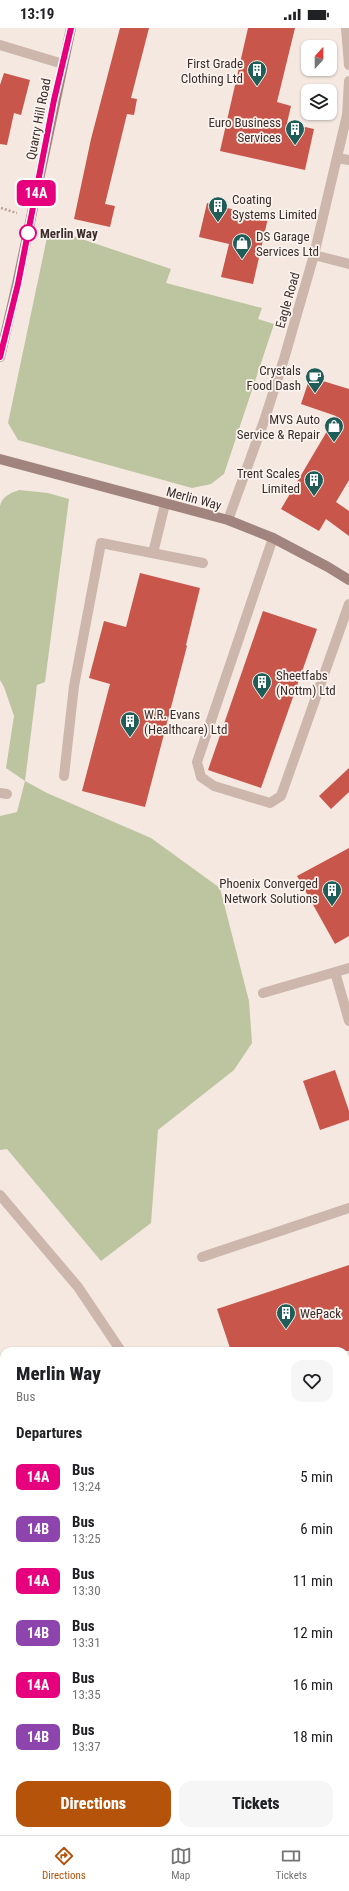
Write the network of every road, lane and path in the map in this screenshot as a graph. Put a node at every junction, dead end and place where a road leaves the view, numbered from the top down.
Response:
1 (71, 28) edge
2 (346, 28) edge
3 (0, 45) edge
4 (63, 64) junction
5 (349, 65) edge
6 (349, 81) edge
7 (337, 158) junction
8 (349, 160) edge
9 (314, 255) junction
10 (349, 264) edge
11 (0, 357) edge
12 (0, 459) edge
13 (165, 504) junction
14 (228, 520) junction
15 (273, 538) junction
16 (153, 553) junction
17 (203, 563) dead end
18 (349, 580) edge
19 (349, 604) edge
20 (64, 776) dead end
21 (349, 968) edge
22 (335, 972) junction
23 (263, 993) dead end
24 (349, 1021) edge
25 (0, 1195) edge
26 (349, 1208) edge
27 (202, 1257) dead end
28 (118, 1347) edge

1 - 4 street, Quarry Hill Road
2 - 5 street
3 - 4 street
4 - 11 street, Quarry Hill Road
6 - 7 street, Eagle Road
7 - 8 street
7 - 9 street, Eagle Road
9 - 10 street
9 - 14 street, Eagle Road
12 - 13 street, Merlin Way
13 - 14 street, Merlin Way
13 - 16 street
14 - 15 street, Merlin Way
15 - 18 street, Merlin Way
15 - 19 street
16 - 17 street
16 - 20 street
21 - 22 street
22 - 23 street
22 - 24 street
25 - 28 street
26 - 27 street

